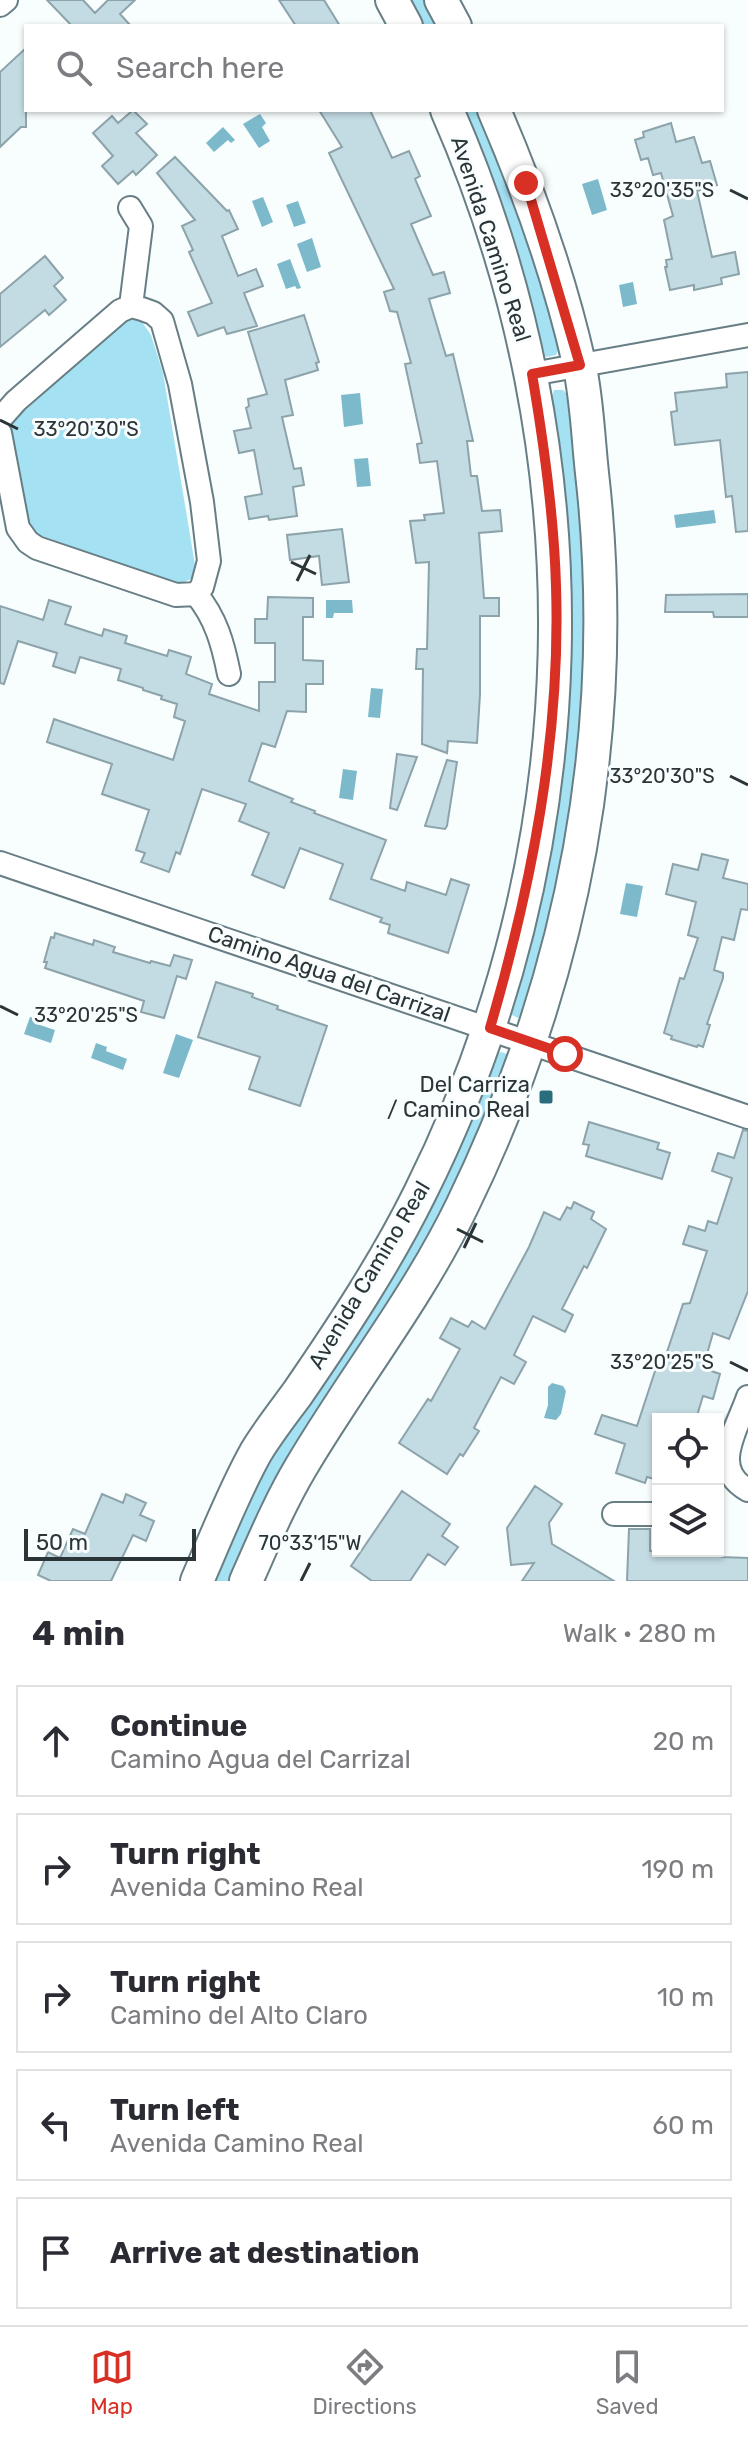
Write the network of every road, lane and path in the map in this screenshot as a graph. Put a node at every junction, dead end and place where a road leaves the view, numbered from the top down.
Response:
1 (6, 0) edge
2 (392, 0) edge
3 (441, 0) edge
4 (0, 5) edge
5 (405, 24) edge
6 (454, 24) edge
7 (448, 112) edge
8 (495, 112) edge
9 (130, 208) dead end
10 (131, 306) junction
11 (748, 335) edge
12 (580, 365) junction
13 (532, 374) junction
14 (0, 419) edge
15 (0, 433) edge
16 (3, 480) edge
17 (196, 594) junction
18 (229, 674) dead end
19 (0, 863) edge
20 (490, 1028) junction
21 (531, 1042) junction
22 (748, 1117) edge
23 (748, 1397) edge
24 (733, 1487) edge
25 (614, 1514) dead end
26 (652, 1514) edge
27 (197, 1581) edge
28 (246, 1581) edge

1 - 4 street
2 - 5 main road
3 - 6 main road
7 - 13 main road, Avenida Camino Real
8 - 12 main road, Avenida Camino Real
9 - 10 street
10 - 14 street
10 - 17 street
11 - 12 street
12 - 13 street
12 - 21 main road, Avenida Camino Real
13 - 20 main road, Avenida Camino Real
15 - 16 street
16 - 17 street
17 - 18 street
19 - 20 street, Camino Agua del Carrizal
20 - 21 street, Camino Agua del Carrizal
20 - 27 main road, Avenida Camino Real
21 - 22 street, Camino Agua del Carrizal
21 - 28 main road, Avenida Camino Real
23 - 24 street
25 - 26 street

